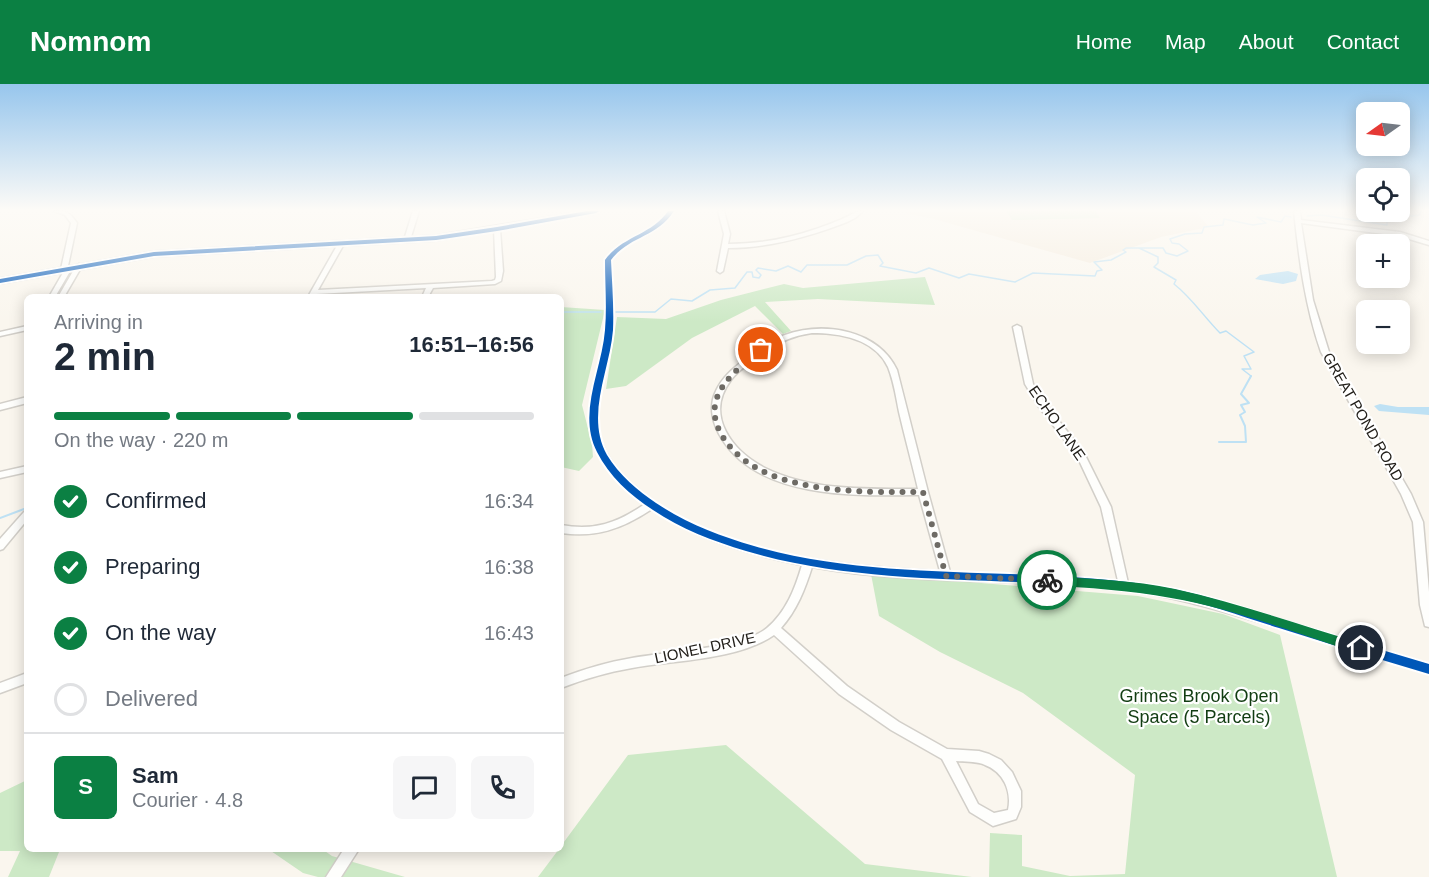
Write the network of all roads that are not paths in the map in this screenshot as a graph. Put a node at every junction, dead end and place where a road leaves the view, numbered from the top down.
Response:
1 (72, 248) edge
2 (250, 248) edge
3 (339, 248) edge
4 (496, 248) edge
5 (622, 248) edge
6 (726, 248) edge
7 (1302, 248) edge
8 (71, 268) junction
9 (720, 271) dead end
10 (0, 281) edge
11 (431, 286) junction
12 (54, 294) edge
13 (62, 294) edge
14 (313, 294) edge
15 (427, 294) edge
16 (1017, 327) dead end
17 (24, 329) edge
18 (0, 334) edge
19 (24, 401) edge
20 (0, 406) edge
21 (24, 470) edge
22 (0, 475) edge
23 (923, 492) junction
24 (651, 505) junction
25 (24, 518) edge
26 (564, 529) edge
27 (0, 546) edge
28 (808, 562) junction
29 (946, 576) junction
30 (1124, 586) junction
31 (1429, 623) edge
32 (774, 628) junction
33 (1429, 669) edge
34 (24, 679) edge
35 (564, 682) edge
36 (0, 688) edge
37 (946, 755) junction
38 (350, 852) edge
39 (333, 877) edge

1 - 8 street
2 - 8 street
3 - 14 street
4 - 11 street
5 - 24 street
6 - 9 street
7 - 31 street, GREAT POND ROAD
8 - 10 street
8 - 12 street
8 - 13 street
11 - 14 street
11 - 15 street
16 - 30 street, ECHO LANE
17 - 18 street
19 - 20 street
21 - 22 street
23 - 23 street
23 - 29 street
24 - 26 street
24 - 28 street
25 - 27 street
28 - 29 street
28 - 32 street, LIONEL DRIVE
29 - 30 street
30 - 33 street
32 - 35 street, LIONEL DRIVE
32 - 37 street
34 - 36 street
37 - 37 street
38 - 39 street

